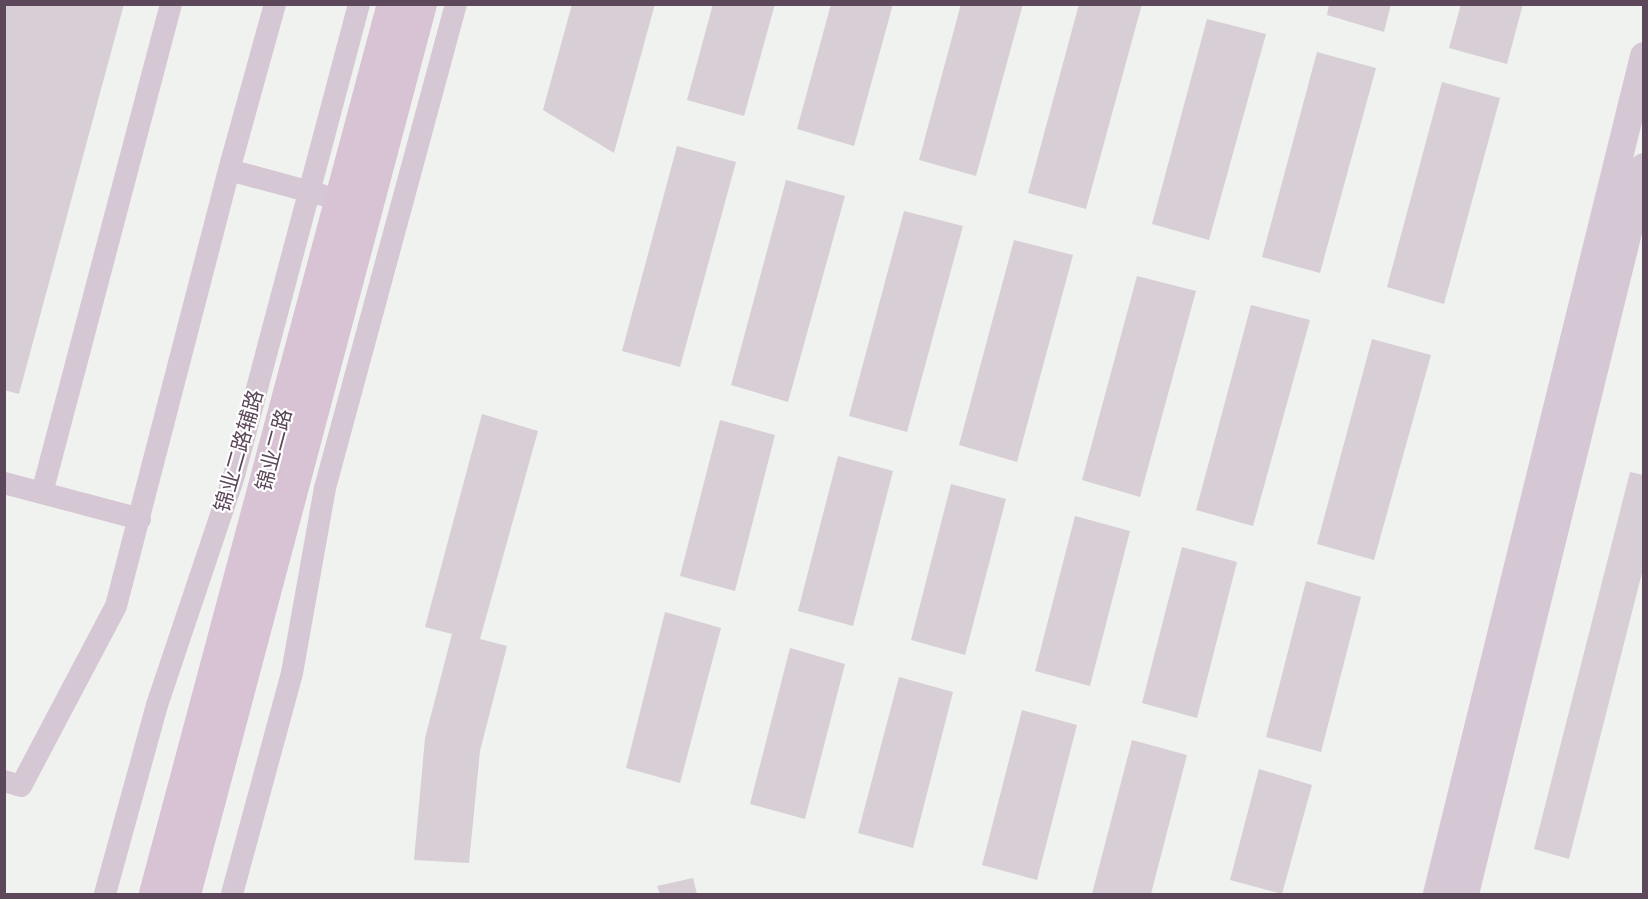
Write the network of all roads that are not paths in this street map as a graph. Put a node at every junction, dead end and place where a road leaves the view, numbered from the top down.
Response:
1 (171, 4) edge
2 (275, 4) edge
3 (359, 4) edge
4 (393, 4) edge
5 (421, 4) edge
6 (456, 4) edge
7 (1644, 56) edge
8 (1644, 167) edge
9 (230, 170) junction
10 (310, 191) junction
11 (354, 203) junction
12 (4, 483) edge
13 (42, 493) junction
14 (140, 519) junction
15 (4, 781) edge
16 (105, 894) edge
17 (155, 894) edge
18 (184, 894) edge
19 (232, 894) edge
20 (1437, 894) edge
21 (1465, 894) edge

1 - 13 street
2 - 9 street
3 - 10 street, 锦业二路辅路
4 - 11 main road, 锦业二路
5 - 11 main road, 锦业二路
6 - 19 street
7 - 20 street
8 - 21 street
9 - 10 street
9 - 14 street
10 - 11 street
10 - 16 street, 锦业二路辅路
11 - 17 main road, 锦业二路
11 - 18 main road, 锦业二路
12 - 13 street
13 - 14 street
14 - 15 street

